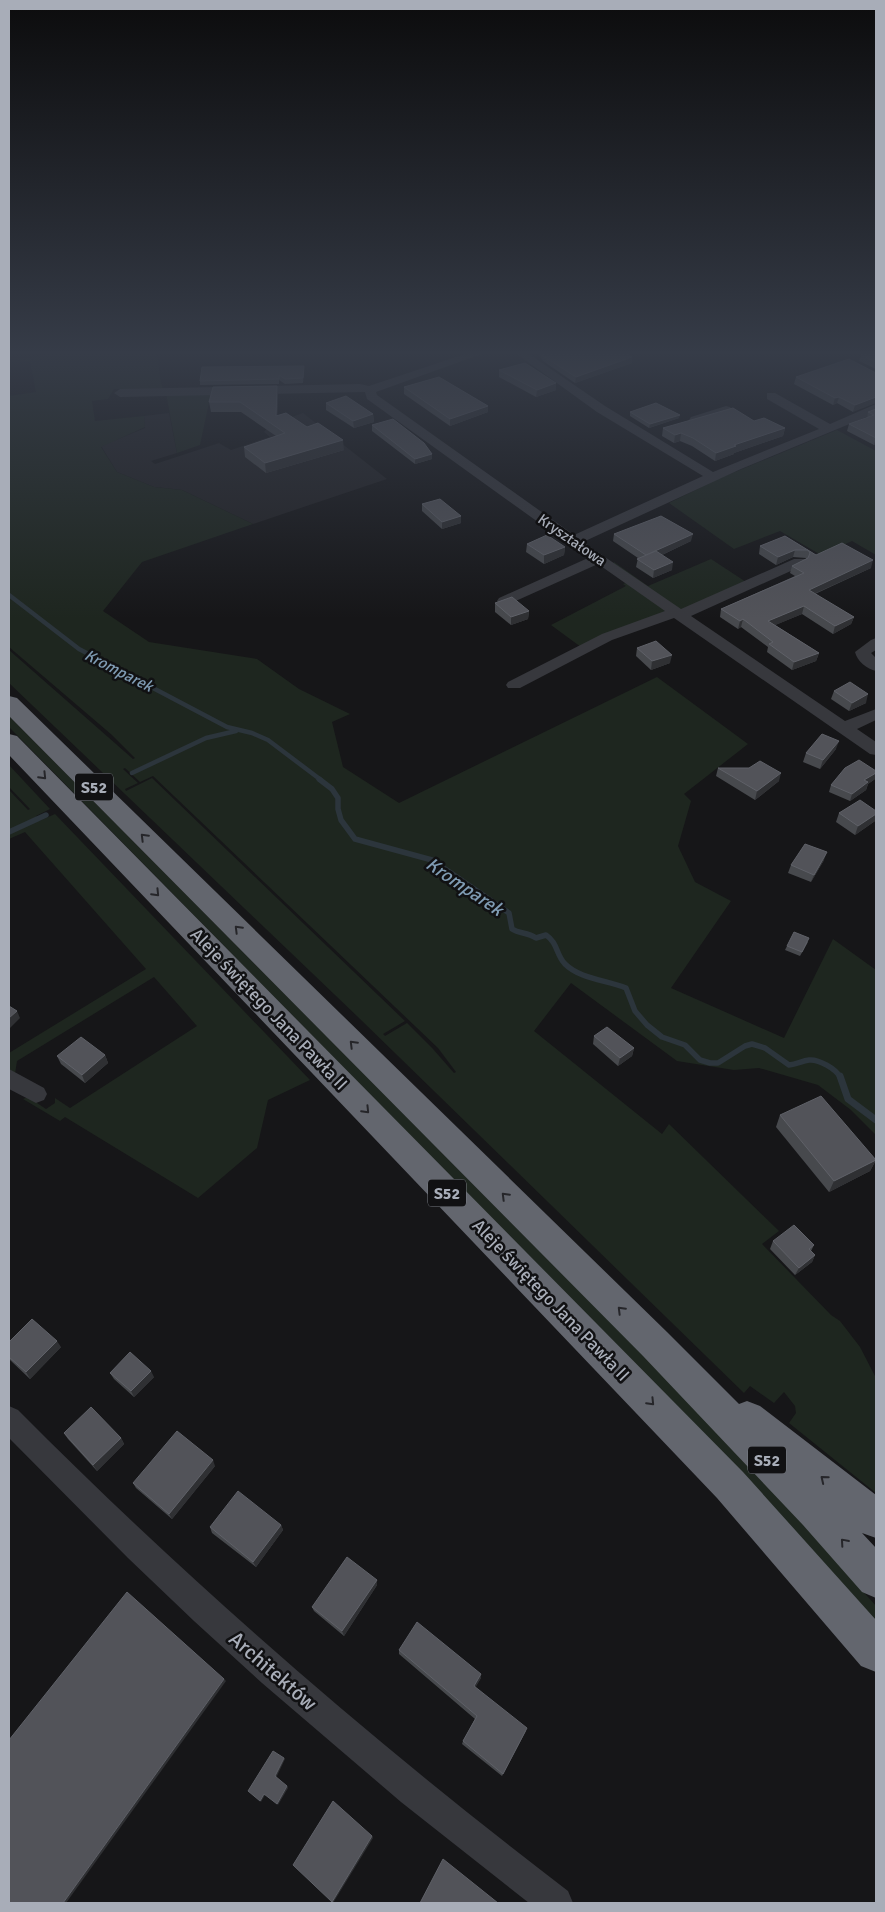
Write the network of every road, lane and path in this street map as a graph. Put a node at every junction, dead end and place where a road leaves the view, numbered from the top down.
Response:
1 (434, 441) edge
2 (655, 441) edge
3 (801, 441) edge
4 (713, 477) junction
5 (573, 541) junction
6 (598, 558) junction
7 (799, 562) edge
8 (504, 601) edge
9 (678, 614) junction
10 (876, 643) edge
11 (876, 666) edge
12 (514, 685) dead end
13 (9, 703) edge
14 (876, 714) edge
15 (844, 728) junction
16 (9, 741) edge
17 (876, 750) edge
18 (9, 1078) edge
19 (36, 1094) dead end
20 (655, 1344) junction
21 (9, 1419) edge
22 (876, 1519) edge
23 (876, 1578) edge
24 (876, 1651) edge
25 (556, 1903) edge

1 - 5 street, Kryształowa
2 - 4 street
3 - 4 street
4 - 5 street
5 - 6 street, Kryształowa
6 - 8 street
6 - 9 street, Kryształowa
7 - 9 street
9 - 12 street
9 - 15 street, Kryształowa
10 - 11 street
20 -> 13 highway, Aleje świętego Jana Pawła II / S52
14 - 15 street
15 - 17 street, Kryształowa
16 -> 24 highway, Aleje świętego Jana Pawła II / S52
18 - 19 street
22 -> 20 highway
23 -> 20 highway, Aleje świętego Jana Pawła II / S52
21 - 25 street, Architektów

